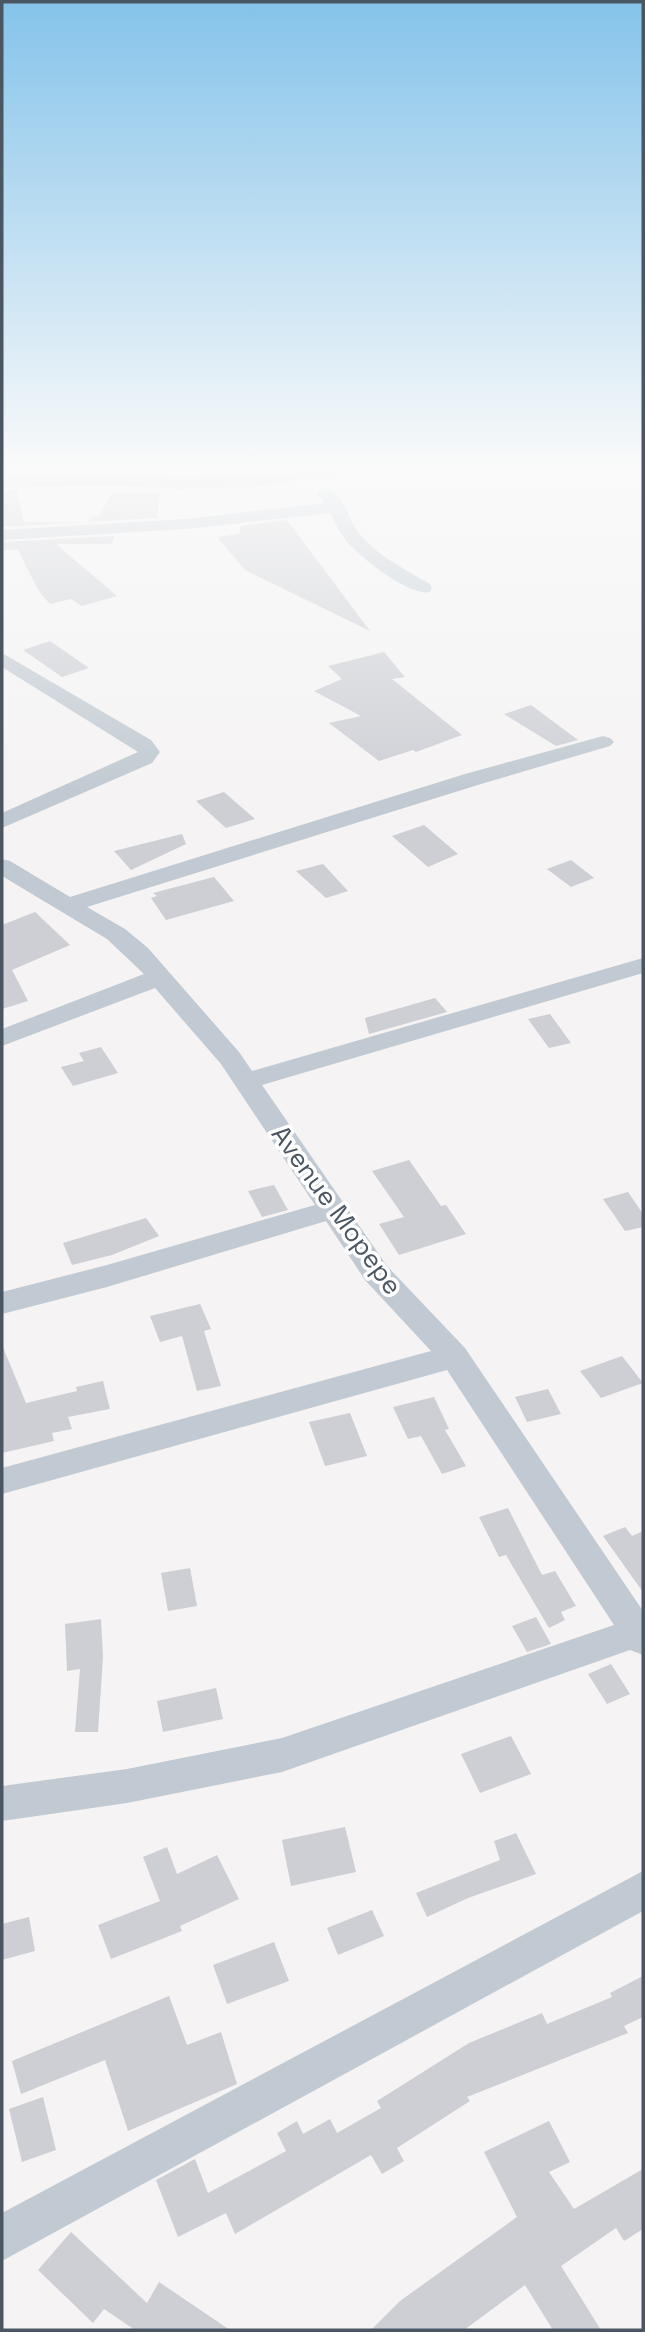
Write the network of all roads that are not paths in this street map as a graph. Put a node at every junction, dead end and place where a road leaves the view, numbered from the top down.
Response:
1 (399, 573) edge
2 (423, 588) dead end
3 (4, 662) edge
4 (603, 742) dead end
5 (2, 821) edge
6 (2, 866) edge
7 (68, 905) junction
8 (643, 965) edge
9 (160, 977) junction
10 (2, 1038) edge
11 (247, 1081) junction
12 (331, 1210) junction
13 (2, 1303) edge
14 (454, 1356) junction
15 (2, 1481) edge
16 (641, 1636) edge
17 (2, 1804) edge
18 (643, 1890) edge
19 (2, 2238) edge

1 - 2 street
3 - 5 street
4 - 7 street
6 - 7 street, Avenue Mopepe
7 - 9 street, Avenue Mopepe
8 - 11 street
9 - 10 street
9 - 11 street, Avenue Mopepe
11 - 12 street, Avenue Mopepe
12 - 13 street
12 - 14 street, Avenue Mopepe
14 - 15 street
14 - 16 street, Avenue Mopepe
16 - 17 street
18 - 19 street

